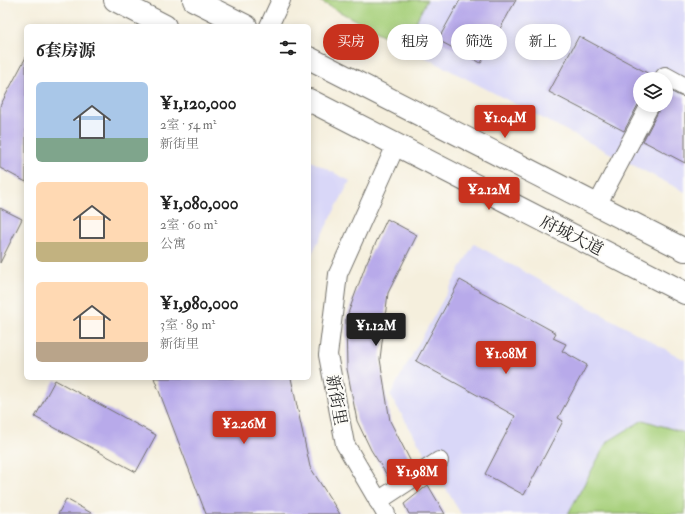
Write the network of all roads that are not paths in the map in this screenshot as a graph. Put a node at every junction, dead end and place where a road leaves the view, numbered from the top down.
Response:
1 (114, 0) edge
2 (194, 0) edge
3 (281, 0) edge
4 (161, 24) edge
5 (242, 24) edge
6 (270, 24) edge
7 (311, 59) edge
8 (673, 80) edge
9 (685, 87) edge
10 (311, 101) edge
11 (646, 112) edge
12 (396, 145) junction
13 (597, 206) junction
14 (685, 250) edge
15 (685, 293) edge
16 (439, 461) dead end
17 (382, 507) edge

1 - 4 main road
2 - 5 main road
3 - 6 street
7 - 13 main road
8 - 9 street
10 - 12 main road, 府城大道
11 - 13 street
12 - 15 main road, 府城大道
12 - 17 street, 新街里
13 - 14 main road
16 - 17 street

